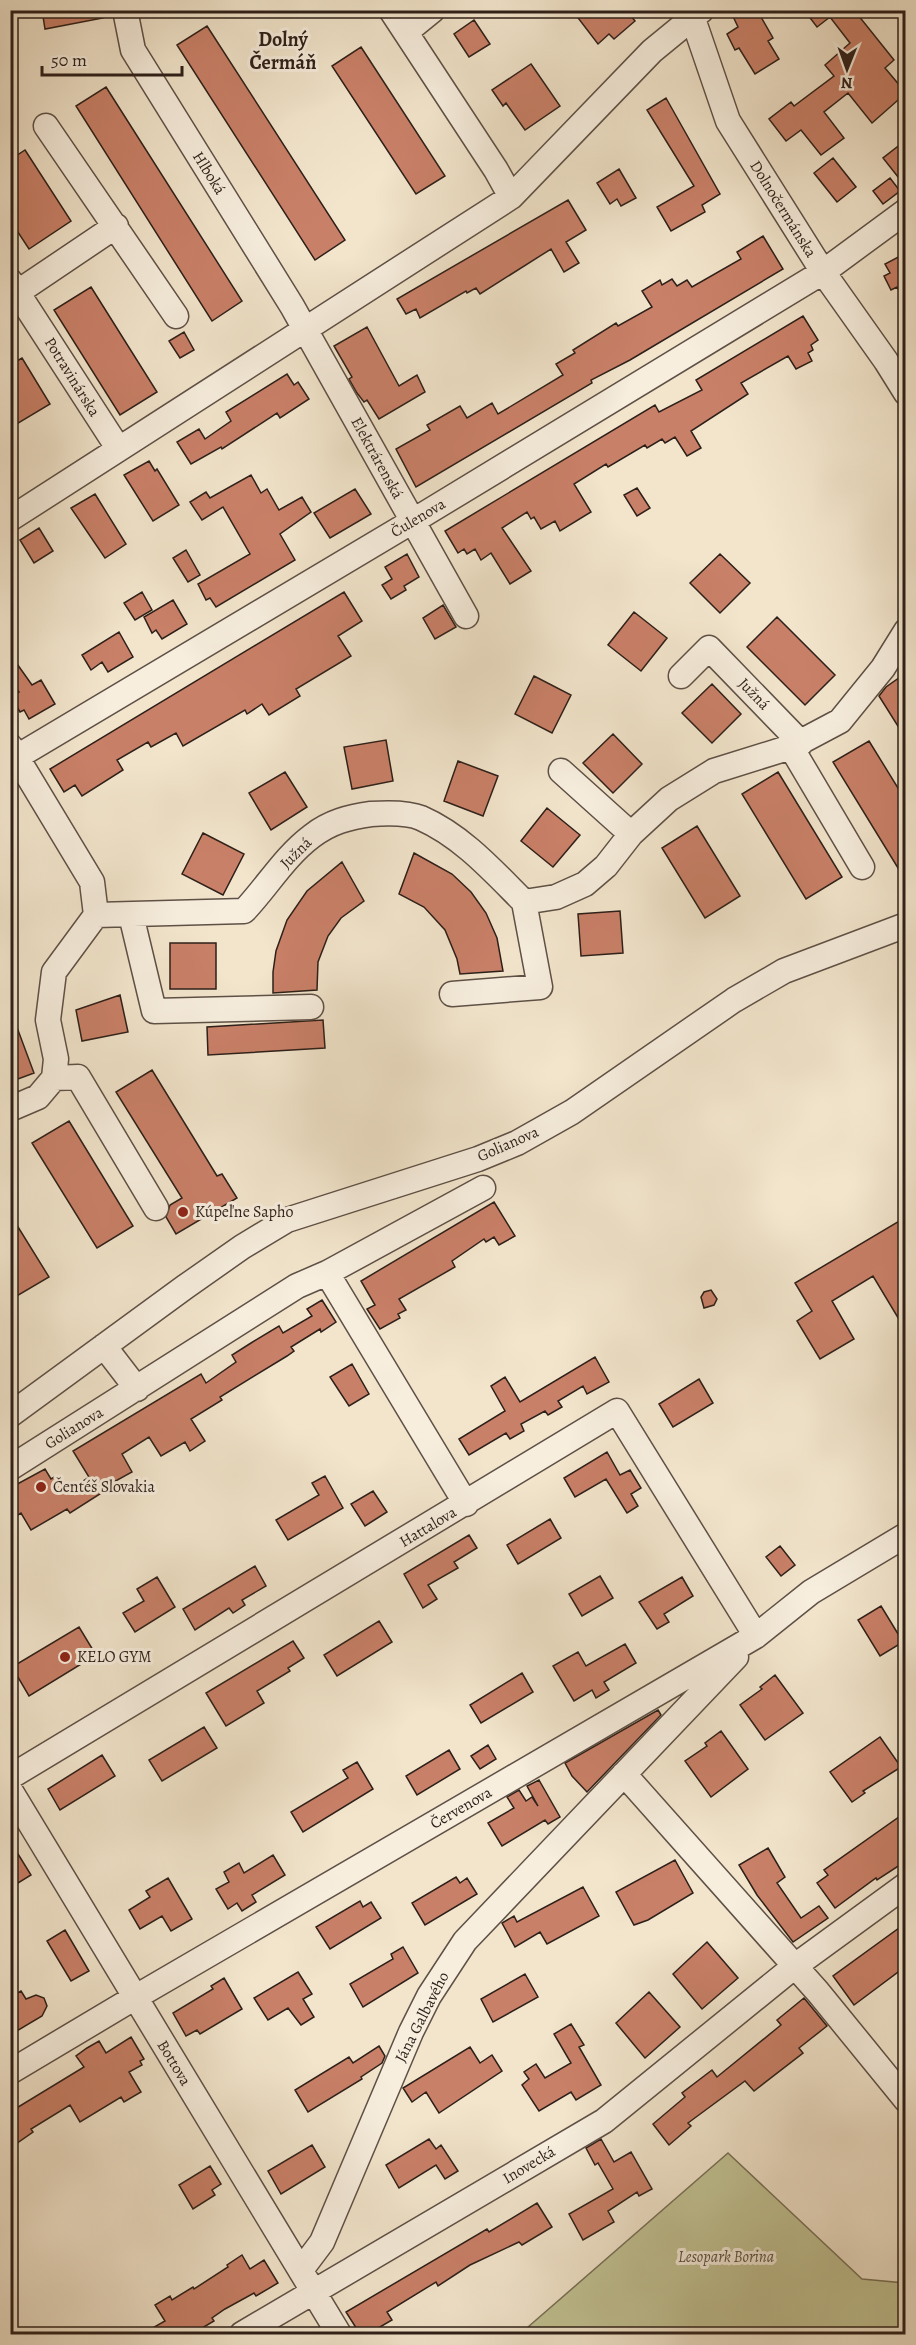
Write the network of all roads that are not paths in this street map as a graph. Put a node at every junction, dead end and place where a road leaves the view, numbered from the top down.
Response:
1 (125, 10) edge
2 (391, 10) edge
3 (433, 10) edge
4 (695, 13) edge
5 (406, 33) junction
6 (46, 126) dead end
7 (511, 197) junction
8 (906, 211) edge
9 (116, 226) junction
10 (823, 272) junction
11 (16, 298) edge
12 (176, 316) dead end
13 (306, 331) junction
14 (906, 393) edge
15 (118, 448) junction
16 (10, 519) edge
17 (413, 521) junction
18 (466, 616) dead end
19 (906, 631) edge
20 (681, 676) dead end
21 (796, 745) junction
22 (13, 755) edge
23 (561, 771) dead end
24 (631, 834) junction
25 (862, 867) dead end
26 (524, 902) junction
27 (96, 915) junction
28 (131, 915) junction
29 (906, 925) edge
30 (452, 994) dead end
31 (311, 1007) dead end
32 (54, 1078) junction
33 (10, 1109) edge
34 (483, 1188) dead end
35 (156, 1208) dead end
36 (327, 1273) junction
37 (104, 1346) junction
38 (137, 1389) junction
39 (10, 1414) edge
40 (10, 1468) edge
41 (466, 1504) junction
42 (906, 1534) edge
43 (756, 1636) junction
44 (624, 1774) junction
45 (10, 1777) edge
46 (10, 1790) edge
47 (906, 1885) edge
48 (795, 1966) junction
49 (134, 1998) junction
50 (10, 2072) edge
51 (906, 2100) edge
52 (301, 2270) junction
53 (314, 2291) junction
54 (242, 2334) edge
55 (339, 2334) edge

1 - 13 street, Hlboká
2 - 5 street
3 - 5 street
4 - 7 street
4 - 10 street, Dolnočermánska
5 - 7 street
6 - 9 street
7 - 13 street
8 - 10 street, Čulenova
9 - 11 street
9 - 12 street
10 - 14 street, Dolnočermánska
10 - 17 street, Čulenova
11 - 15 street, Potravinárska
13 - 15 street
13 - 17 street, Elektrárenská
15 - 16 street
17 - 18 street, Elektrárenská
17 - 22 street, Čulenova
19 - 21 street
20 - 21 street, Južná
21 - 24 street
21 - 25 street, Južná
22 - 27 street
23 - 24 street
24 - 26 street
26 - 28 street, Južná
26 - 30 street
27 - 28 street, Južná
27 - 32 street
28 - 31 street
29 - 37 street, Golianova
32 - 33 street
32 - 35 street
34 - 36 street, Golianova
36 - 38 street, Golianova
36 - 41 street
37 - 38 street
37 - 39 street, Golianova
38 - 40 street, Golianova
41 - 43 street, Hattalova
41 - 45 street, Hattalova
42 - 43 street, Červenova
43 - 44 street, Jána Galbavého
43 - 49 street, Červenova
44 - 48 street
44 - 52 street, Jána Galbavého
46 - 49 street, Bottova
47 - 48 street, Inovecká
48 - 51 street
48 - 53 street, Inovecká
49 - 50 street, Červenova
49 - 52 street, Bottova
52 - 53 street, Bottova
53 - 54 street, Inovecká
53 - 55 street, Bottova

